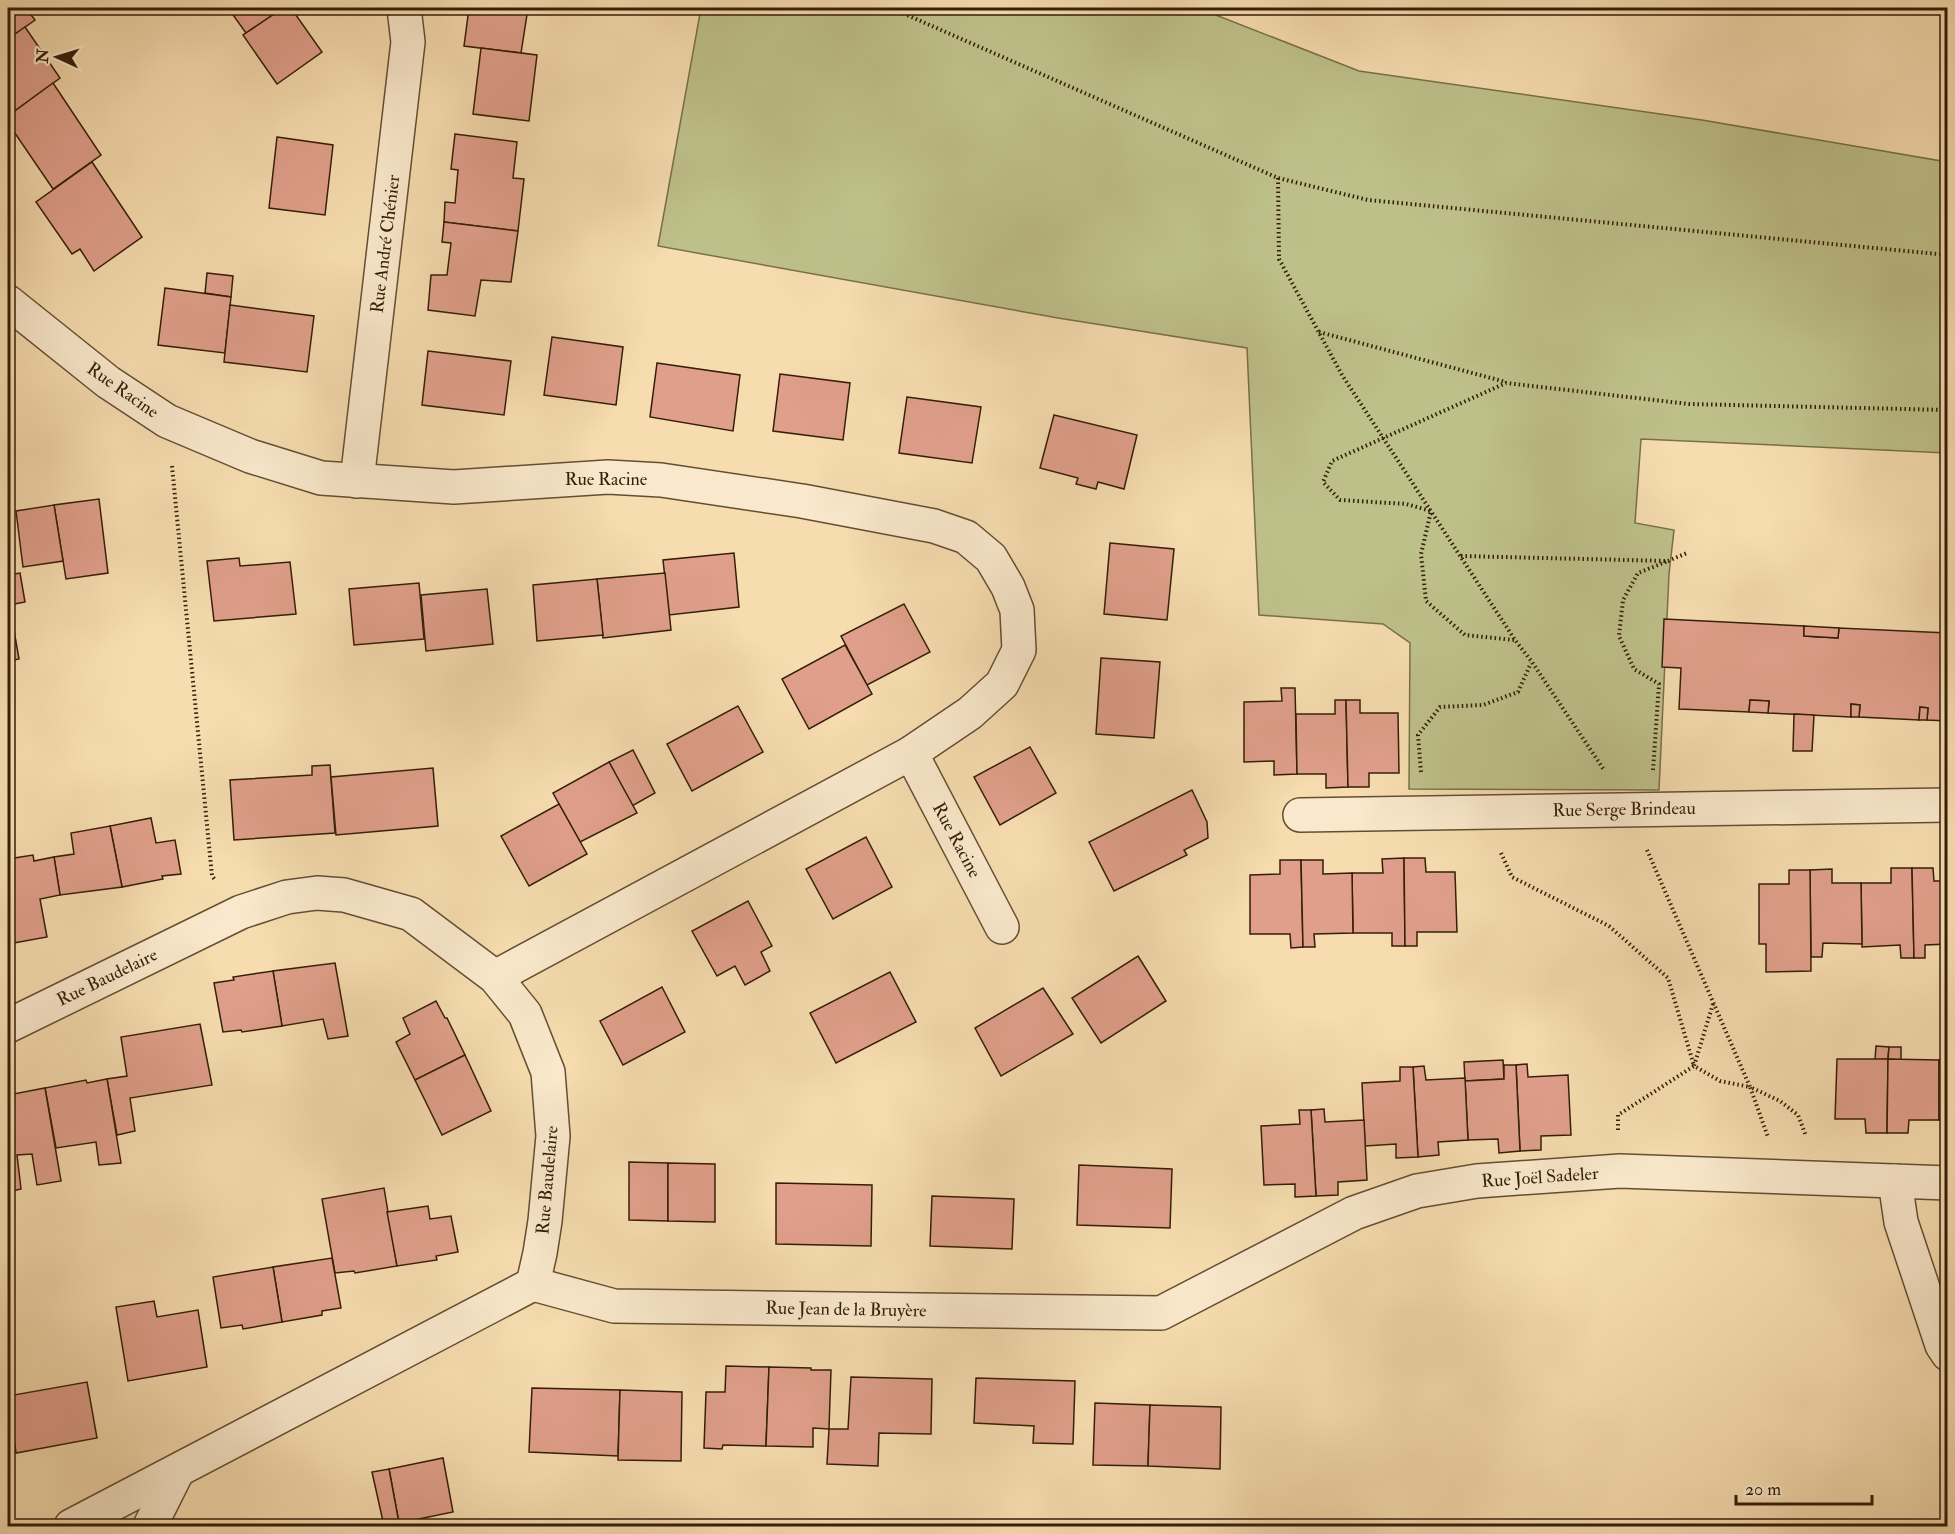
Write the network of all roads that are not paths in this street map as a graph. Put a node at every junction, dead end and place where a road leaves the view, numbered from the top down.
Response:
1 (404, 8) edge
2 (8, 302) edge
3 (357, 482) junction
4 (911, 753) junction
5 (1947, 805) edge
6 (1300, 815) dead end
7 (1002, 927) dead end
8 (495, 977) junction
9 (8, 1026) edge
10 (1895, 1181) junction
11 (1947, 1183) edge
12 (533, 1284) junction
13 (1161, 1313) joint
14 (1947, 1354) edge
15 (177, 1472) junction
16 (71, 1527) edge
17 (150, 1527) edge

1 - 3 street, Rue André Chénier
2 - 3 street, Rue Racine
3 - 4 street, Rue Racine
4 - 7 street, Rue Racine
4 - 8 street, Rue Racine
5 - 6 street, Rue Serge Brindeau
8 - 9 street, Rue Baudelaire
8 - 12 street, Rue Baudelaire
10 - 11 street, Rue Joël Sadeler
10 - 13 street, Rue Joël Sadeler
10 - 14 street
12 - 13 street, Rue Jean de la Bruyère
12 - 15 street
15 - 16 street
15 - 17 street

